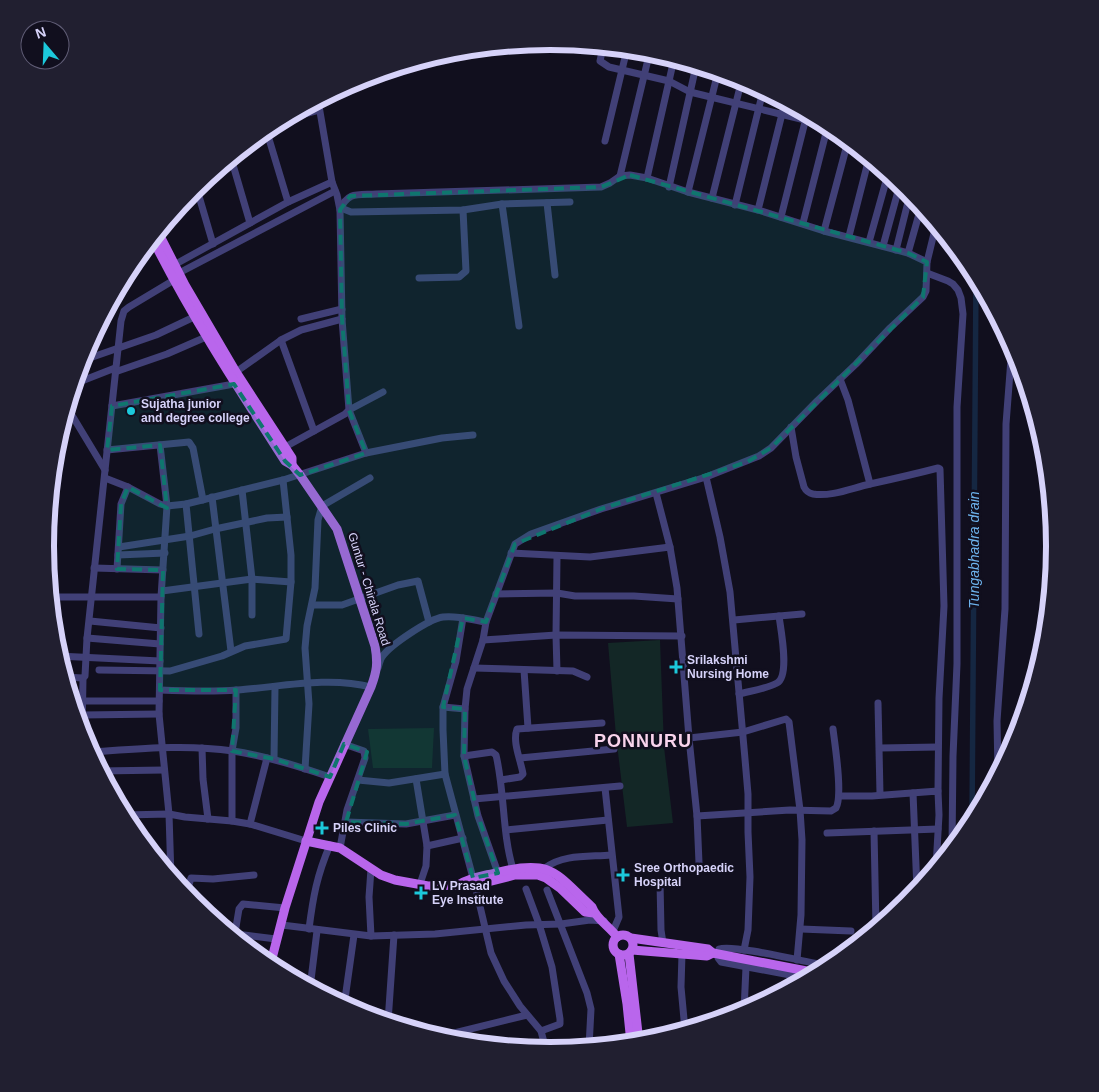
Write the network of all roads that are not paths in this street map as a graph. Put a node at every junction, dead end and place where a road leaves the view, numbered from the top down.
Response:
1 (602, 53) edge
2 (625, 56) edge
3 (648, 60) edge
4 (672, 66) edge
5 (622, 70) junction
6 (695, 72) edge
7 (644, 76) junction
8 (716, 79) edge
9 (669, 81) junction
10 (740, 88) edge
11 (690, 92) junction
12 (712, 98) junction
13 (762, 98) edge
14 (736, 103) junction
15 (319, 107) edge
16 (783, 108) edge
17 (759, 109) junction
18 (319, 110) junction
19 (310, 111) edge
20 (782, 114) junction
21 (798, 116) edge
22 (805, 121) edge
23 (827, 135) edge
24 (269, 138) edge
25 (605, 141) dead end
26 (846, 149) edge
27 (233, 164) edge
28 (866, 164) edge
29 (620, 176) junction
30 (647, 178) junction
31 (332, 182) junction
32 (886, 182) edge
33 (669, 187) junction
34 (335, 191) junction
35 (688, 192) junction
36 (898, 193) edge
37 (199, 195) edge
38 (712, 198) junction
39 (288, 202) junction
40 (570, 202) dead end
41 (547, 203) junction
42 (908, 203) edge
43 (502, 204) junction
44 (342, 205) junction
45 (735, 205) junction
46 (463, 210) junction
47 (758, 210) junction
48 (919, 215) edge
49 (781, 217) junction
50 (803, 223) junction
51 (249, 224) junction
52 (824, 231) junction
53 (934, 233) edge
54 (253, 234) junction
55 (849, 236) junction
56 (161, 238) edge
57 (869, 242) junction
58 (156, 244) edge
59 (213, 244) junction
60 (883, 246) junction
61 (896, 250) junction
62 (908, 253) junction
63 (927, 262) junction
64 (176, 272) junction
65 (555, 275) dead end
66 (926, 277) junction
67 (419, 278) dead end
68 (342, 309) junction
69 (194, 317) junction
70 (301, 319) dead end
71 (342, 319) junction
72 (519, 326) dead end
73 (206, 337) junction
74 (280, 340) junction
75 (118, 349) junction
76 (90, 358) edge
77 (1011, 363) edge
78 (115, 370) junction
79 (236, 372) junction
80 (840, 379) junction
81 (82, 381) edge
82 (234, 384) junction
83 (383, 392) dead end
84 (112, 406) junction
85 (349, 410) junction
86 (71, 414) edge
87 (791, 428) junction
88 (314, 431) junction
89 (473, 435) dead end
90 (160, 445) junction
91 (285, 447) junction
92 (107, 450) junction
93 (366, 453) junction
94 (292, 466) junction
95 (105, 470) junction
96 (300, 475) junction
97 (706, 477) junction
98 (105, 478) junction
99 (370, 478) dead end
100 (283, 480) junction
101 (870, 484) junction
102 (128, 487) junction
103 (242, 490) junction
104 (656, 493) junction
105 (212, 497) junction
106 (203, 500) junction
107 (186, 504) junction
108 (167, 506) junction
109 (322, 506) junction
110 (287, 517) junction
111 (246, 523) junction
112 (215, 529) junction
113 (190, 536) junction
114 (166, 538) junction
115 (119, 547) junction
116 (670, 547) junction
117 (165, 553) junction
118 (511, 553) junction
119 (118, 555) junction
120 (556, 557) junction
121 (94, 568) junction
122 (117, 569) junction
123 (163, 570) junction
124 (252, 579) junction
125 (291, 582) junction
126 (222, 583) junction
127 (194, 587) junction
128 (557, 593) junction
129 (161, 594) junction
130 (496, 594) junction
131 (91, 596) junction
132 (57, 597) edge
133 (360, 598) junction
134 (678, 599) junction
135 (312, 605) junction
136 (802, 614) dead end
137 (252, 615) dead end
138 (779, 616) junction
139 (463, 618) junction
140 (734, 620) junction
141 (90, 621) junction
142 (429, 622) junction
143 (486, 622) junction
144 (161, 628) junction
145 (199, 634) dead end
146 (556, 635) junction
147 (682, 636) junction
148 (87, 638) junction
149 (483, 640) junction
150 (160, 644) junction
151 (231, 651) junction
152 (66, 656) edge
153 (86, 657) junction
154 (160, 660) junction
155 (474, 668) junction
156 (99, 670) dead end
157 (524, 670) junction
158 (557, 670) junction
159 (160, 671) junction
160 (377, 671) junction
161 (71, 677) edge
162 (587, 677) dead end
163 (84, 678) junction
164 (308, 684) junction
165 (275, 687) junction
166 (370, 687) junction
167 (160, 690) junction
168 (236, 690) junction
169 (739, 694) junction
170 (79, 701) edge
171 (83, 701) junction
172 (159, 701) junction
173 (878, 703) dead end
174 (443, 707) junction
175 (465, 709) junction
176 (82, 711) edge
177 (159, 714) junction
178 (84, 715) edge
179 (602, 723) dead end
180 (528, 728) junction
181 (833, 729) dead end
182 (743, 732) junction
183 (689, 738) junction
184 (344, 744) junction
185 (162, 748) junction
186 (202, 748) junction
187 (880, 748) junction
188 (938, 748) junction
189 (614, 749) dead end
190 (232, 751) junction
191 (98, 752) edge
192 (464, 756) junction
193 (998, 757) edge
194 (270, 758) junction
195 (520, 758) junction
196 (305, 769) junction
197 (164, 770) junction
198 (108, 771) edge
199 (446, 774) junction
200 (330, 777) junction
201 (416, 779) junction
202 (358, 780) junction
203 (501, 780) junction
204 (620, 786) dead end
205 (606, 788) junction
206 (938, 791) junction
207 (913, 793) junction
208 (880, 794) junction
209 (503, 795) junction
210 (838, 796) junction
211 (474, 799) junction
212 (800, 810) junction
213 (748, 813) junction
214 (169, 814) junction
215 (133, 815) edge
216 (456, 815) junction
217 (697, 816) junction
218 (208, 819) junction
219 (608, 820) junction
220 (422, 821) junction
221 (232, 822) junction
222 (346, 822) junction
223 (250, 824) junction
224 (938, 829) junction
225 (506, 830) junction
226 (874, 831) junction
227 (915, 831) junction
228 (827, 833) dead end
229 (952, 836) edge
230 (463, 838) junction
231 (306, 841) junction
232 (330, 846) junction
233 (427, 846) junction
234 (340, 848) junction
235 (611, 855) junction
236 (937, 856) edge
237 (700, 863) dead end
238 (170, 864) edge
239 (545, 868) junction
240 (371, 869) junction
241 (513, 869) junction
242 (498, 872) junction
243 (254, 875) dead end
244 (917, 879) edge
245 (474, 882) junction
246 (660, 882) dead end
247 (420, 884) junction
248 (189, 886) edge
249 (526, 888) dead end
250 (547, 890) dead end
251 (285, 908) junction
252 (594, 913) junction
253 (876, 920) edge
254 (604, 921) junction
255 (540, 924) junction
256 (562, 924) junction
257 (282, 925) junction
258 (233, 928) edge
259 (309, 929) junction
260 (800, 929) junction
261 (484, 930) junction
262 (318, 931) junction
263 (851, 931) dead end
264 (241, 934) edge
265 (615, 934) junction
266 (354, 935) junction
267 (394, 935) junction
268 (371, 936) junction
269 (276, 938) junction
270 (631, 938) junction
271 (663, 943) junction
272 (744, 950) junction
273 (630, 952) junction
274 (619, 954) junction
275 (682, 954) junction
276 (719, 954) junction
277 (272, 957) edge
278 (797, 960) junction
279 (817, 964) edge
280 (746, 967) junction
281 (806, 971) edge
282 (791, 976) junction
283 (797, 977) edge
284 (791, 980) edge
285 (311, 981) edge
286 (345, 998) edge
287 (744, 1002) edge
288 (388, 1015) edge
289 (527, 1015) junction
290 (684, 1023) edge
291 (541, 1030) junction
292 (456, 1033) edge
293 (638, 1033) edge
294 (630, 1035) edge
295 (589, 1040) edge
296 (544, 1042) edge

1 - 5 street
2 - 5 street
3 - 7 street
4 - 9 street
5 - 7 street
5 - 25 street
6 - 11 street
7 - 9 street
7 - 29 street
8 - 12 street
9 - 11 street
9 - 30 street
10 - 14 street
11 - 12 street
11 - 33 street
12 - 14 street
12 - 35 street
13 - 17 street
14 - 17 street
14 - 38 street
15 - 18 street
16 - 20 street
17 - 20 street
17 - 45 street
18 - 19 street
18 - 31 street
20 - 21 street
20 - 47 street
22 - 49 street
23 - 50 street
24 - 39 street
26 - 52 street
27 - 51 street
28 - 55 street
29 - 30 street
29 - 44 street
30 - 33 street
31 - 34 street
31 - 39 street
32 - 57 street
33 - 35 street
34 - 44 street
34 - 54 street
35 - 38 street
36 - 60 street
37 - 59 street
38 - 45 street
39 - 51 street
40 - 41 street
41 - 43 street
41 - 65 street
42 - 61 street
43 - 46 street
43 - 72 street
44 - 46 street
44 - 68 street
45 - 47 street
46 - 67 street
47 - 49 street
48 - 62 street
49 - 50 street
50 - 52 street
51 - 54 street
51 - 59 street
52 - 55 street
53 - 63 street
54 - 64 street
55 - 57 street
56 - 64 main road, Guntur - Chirala Road
57 - 60 street
58 - 64 main road, Guntur - Chirala Road
59 - 64 street
60 - 61 street
61 - 62 street
62 - 63 street
63 - 66 street
64 - 69 main road, Guntur - Chirala Road
64 - 75 street
64 - 79 main road, Guntur - Chirala Road
66 - 80 street
66 - 229 street
68 - 70 street
68 - 71 street
69 - 73 main road, Guntur - Chirala Road
69 - 75 street
71 - 74 street
71 - 85 street
73 - 78 street
73 - 82 main road, Guntur - Chirala Road
74 - 79 street
74 - 88 street
75 - 76 street
75 - 78 street
77 - 193 street
78 - 81 street
78 - 84 street
79 - 91 main road, Guntur - Chirala Road
80 - 87 street
80 - 101 street
82 - 84 street
82 - 94 main road, Guntur - Chirala Road
83 - 85 street
84 - 92 street
85 - 88 street
85 - 93 street
86 - 95 street
87 - 97 street
87 - 101 street
88 - 91 street
89 - 93 street
90 - 92 street
90 - 106 street
90 - 108 street
91 - 94 main road, Guntur - Chirala Road
92 - 95 street
93 - 96 street
94 - 96 main road, Guntur - Chirala Road
95 - 98 street
96 - 100 street
96 - 109 main road, Guntur - Chirala Road
97 - 104 street
97 - 140 street
98 - 102 street
98 - 121 street
99 - 109 street
100 - 103 street
100 - 110 street
101 - 188 street
102 - 108 street
102 - 115 street
103 - 105 street
103 - 111 street
104 - 116 street
104 - 118 street
105 - 106 street
105 - 112 street
106 - 107 street
107 - 108 street
107 - 113 street
108 - 114 street
109 - 133 main road, Guntur - Chirala Road
109 - 135 street
110 - 111 street
110 - 125 street
111 - 112 street
111 - 124 street
112 - 113 street
112 - 126 street
113 - 114 street
113 - 127 street
114 - 115 street
114 - 117 street
115 - 119 street
116 - 120 street
116 - 134 street
117 - 119 street
117 - 123 street
118 - 120 street
118 - 130 street
119 - 122 street
120 - 128 street
121 - 122 street
121 - 131 street
122 - 123 street
123 - 129 street
124 - 125 street
124 - 126 street
124 - 137 street
125 - 151 street
126 - 127 street
126 - 151 street
127 - 129 street
127 - 145 street
128 - 130 street
128 - 134 street
128 - 146 street
129 - 131 street
129 - 144 street
130 - 143 street
131 - 132 street
131 - 141 street
133 - 135 street
133 - 142 street
133 - 160 main road, Guntur - Chirala Road
134 - 147 street
135 - 164 street
136 - 138 street
138 - 140 street
138 - 169 street
139 - 142 street
139 - 143 street
139 - 174 street
140 - 169 street
141 - 144 street
141 - 148 street
142 - 160 street
143 - 149 street
144 - 150 street
146 - 147 street
146 - 149 street
146 - 158 street
147 - 183 street
148 - 150 street
148 - 153 street
149 - 155 street
150 - 154 street
151 - 159 street
152 - 153 street
153 - 154 street
153 - 163 street
154 - 159 street
155 - 157 street
155 - 175 street
156 - 159 street
157 - 158 street
157 - 180 street
158 - 162 street
159 - 167 street
160 - 166 main road, Guntur - Chirala Road
161 - 163 street
163 - 171 street
164 - 165 street
164 - 166 street
164 - 196 street
165 - 168 street
165 - 194 street
166 - 184 main road, Guntur - Chirala Road
167 - 168 street
167 - 172 street
168 - 190 street
169 - 182 street
170 - 171 street
171 - 172 street
171 - 176 street
172 - 177 street
173 - 187 street
174 - 175 street
174 - 199 street
175 - 192 street
177 - 178 street
177 - 185 street
179 - 180 street
180 - 195 street
181 - 210 street
182 - 183 street
182 - 212 street
182 - 213 street
183 - 217 street
184 - 200 main road, Guntur - Chirala Road
184 - 202 street
185 - 186 street
185 - 191 street
185 - 197 street
186 - 190 street
186 - 218 street
187 - 188 street
187 - 208 street
188 - 206 street
189 - 195 street
190 - 194 street
190 - 221 street
192 - 203 street
192 - 211 street
194 - 196 street
194 - 223 street
195 - 203 street
196 - 200 street
197 - 198 street
197 - 214 street
199 - 201 street
199 - 216 street
200 - 231 main road, Guntur - Chirala Road
201 - 202 street
201 - 220 street
202 - 222 street
203 - 209 street
204 - 205 street
205 - 209 street
205 - 219 street
206 - 207 street
206 - 224 street
207 - 208 street
207 - 227 street
208 - 210 street
209 - 211 street
209 - 225 street
210 - 212 street
211 - 242 street
212 - 213 street
212 - 260 street
213 - 217 street
213 - 272 street
214 - 215 street
214 - 218 street
214 - 238 street
216 - 220 street
216 - 230 street
217 - 237 street
218 - 221 street
219 - 225 street
219 - 235 street
220 - 222 street
220 - 233 street
221 - 223 street
222 - 234 street
223 - 231 street
224 - 227 street
224 - 236 street
225 - 241 street
226 - 227 street
226 - 228 street
226 - 253 street
227 - 244 street
230 - 233 street
230 - 245 street
231 - 232 main road
231 - 251 main road, Guntur - Chirala Road
232 - 234 main road
232 - 259 street
233 - 247 street
234 - 240 main road
235 - 239 street
235 - 265 street
239 - 241 main road
239 - 252 main road
240 - 247 main road
240 - 268 street
241 - 242 main road
242 - 245 main road
243 - 248 street
245 - 247 main road
245 - 252 main road
245 - 261 street
246 - 271 street
249 - 255 street
250 - 256 street
251 - 257 main road, Guntur - Chirala Road
251 - 258 street
252 - 254 main road
254 - 256 street
254 - 265 main road
255 - 256 street
255 - 261 street
255 - 291 street
256 - 295 street
257 - 259 street
257 - 269 main road, Guntur - Chirala Road
259 - 262 street
260 - 263 street
260 - 278 street
261 - 267 street
261 - 289 street
262 - 266 street
262 - 285 street
264 - 269 street
265 - 270 main road
265 - 274 main road
266 - 268 street
266 - 286 street
267 - 268 street
267 - 288 street
269 - 277 main road, Guntur - Chirala Road
270 - 271 main road
270 - 273 main road
271 - 276 main road
272 - 276 street
272 - 278 street
273 - 274 main road
273 - 275 main road
273 - 293 main road
274 - 294 main road
275 - 276 main road
275 - 290 street
276 - 280 street
276 - 281 main road
278 - 279 street
280 - 282 street
280 - 287 street
282 - 283 street
282 - 284 street
289 - 291 street
289 - 292 street
291 - 296 street

